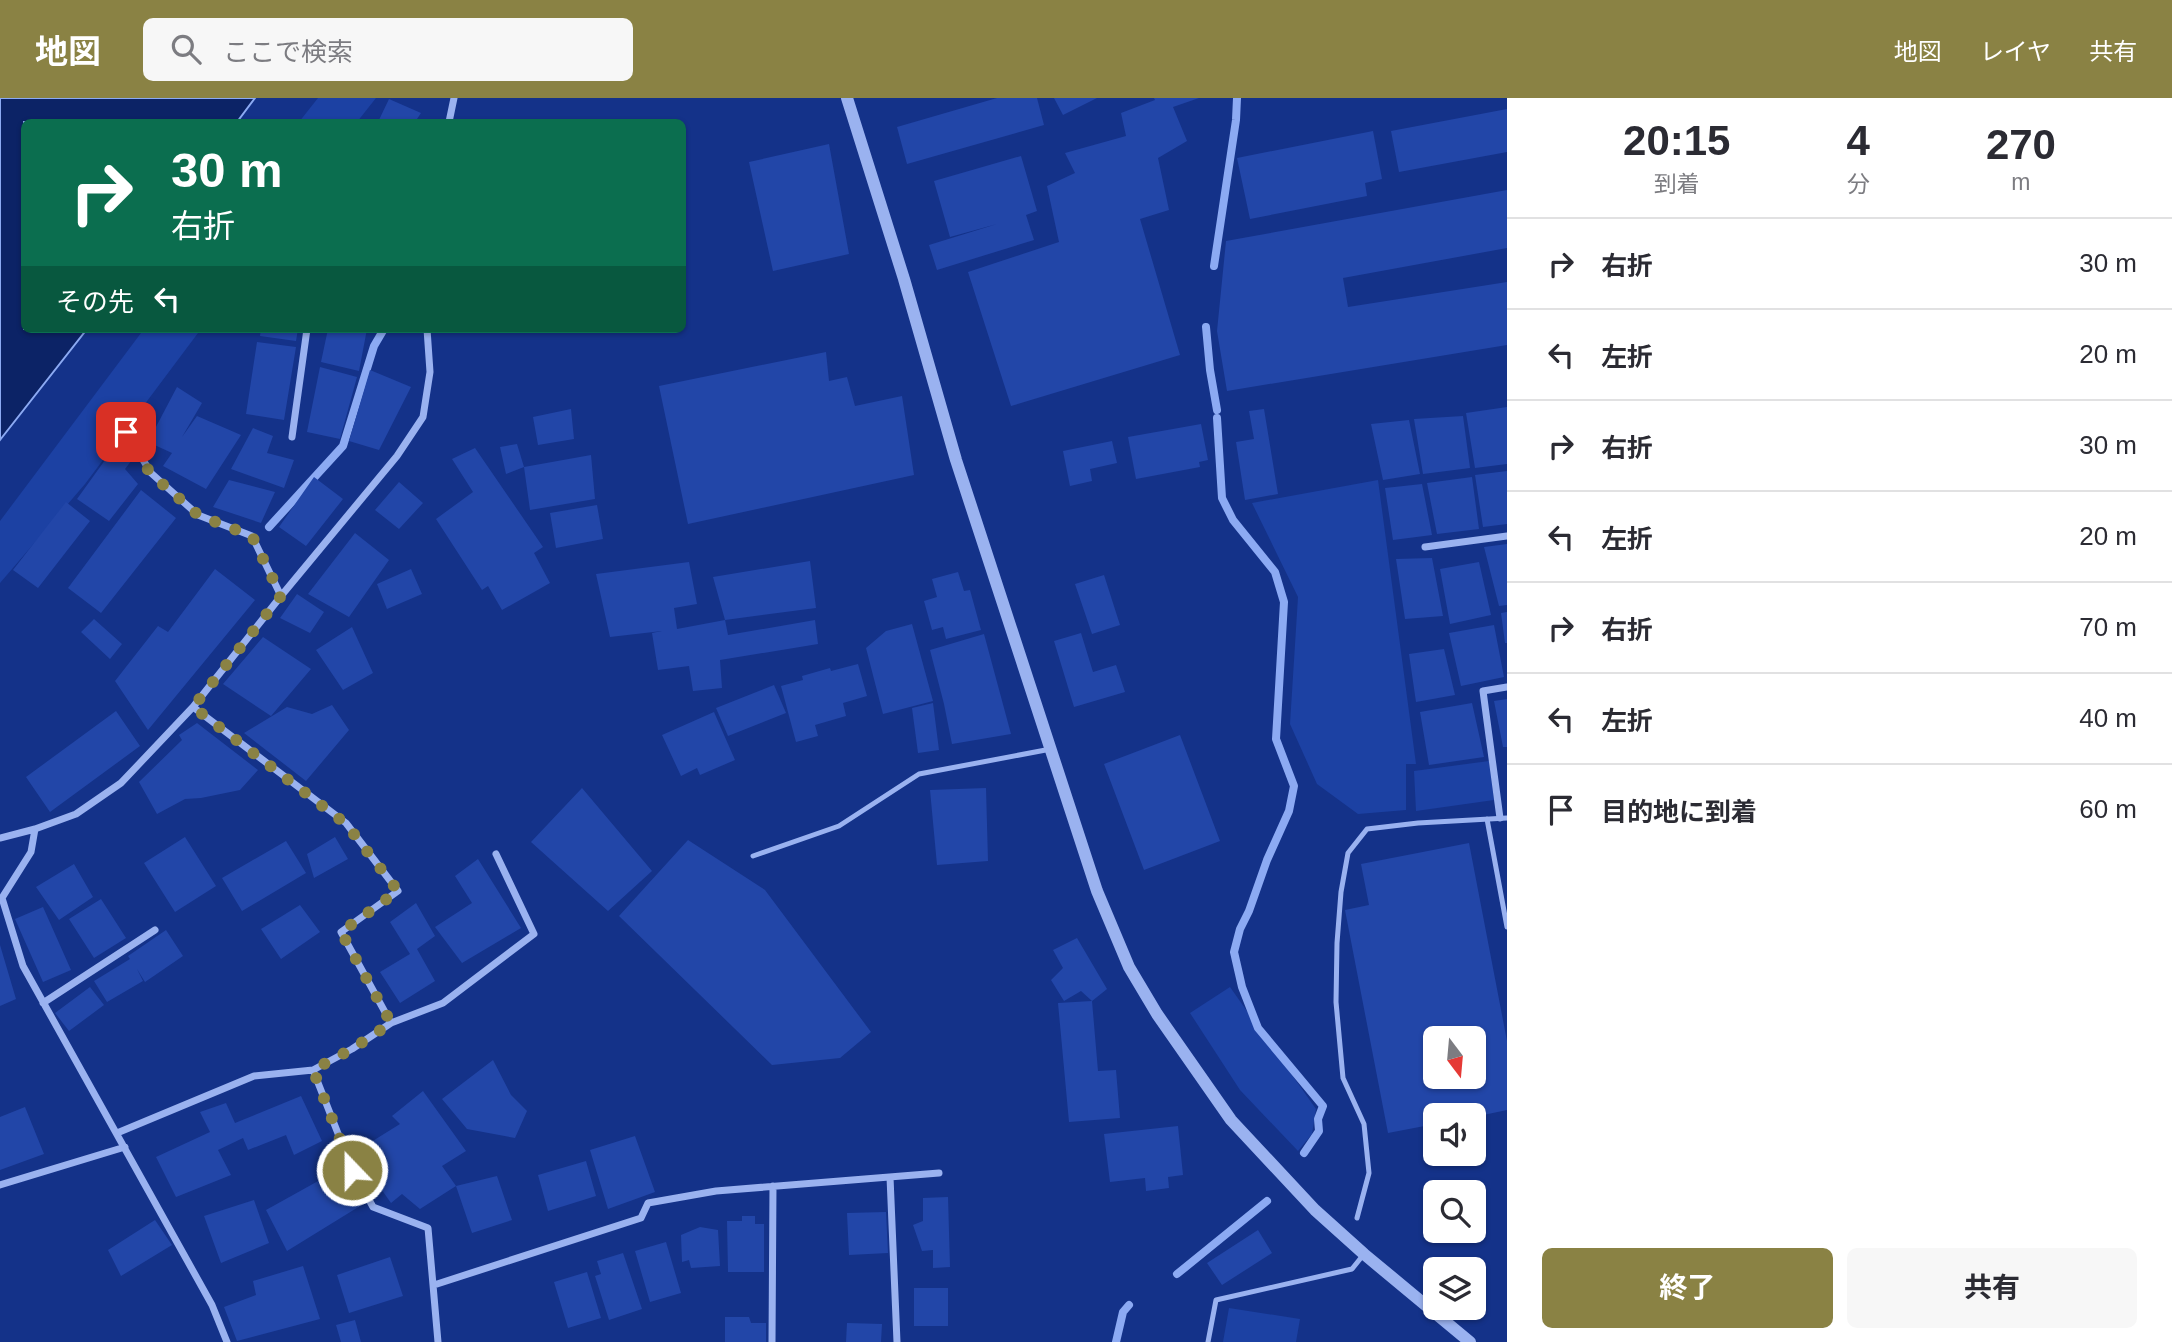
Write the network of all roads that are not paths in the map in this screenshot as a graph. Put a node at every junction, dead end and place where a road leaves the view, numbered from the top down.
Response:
1 (454, 98) edge
2 (846, 98) edge
3 (450, 119) edge
4 (306, 333) edge
5 (427, 333) edge
6 (126, 432) dead end
7 (292, 437) dead end
8 (1507, 536) edge
9 (1425, 547) dead end
10 (281, 596) junction
11 (1507, 687) edge
12 (193, 707) junction
13 (1051, 749) junction
14 (1504, 818) edge
15 (1486, 819) junction
16 (35, 829) junction
17 (0, 838) edge
18 (496, 854) dead end
19 (753, 856) dead end
20 (1507, 927) edge
21 (155, 930) dead end
22 (43, 1003) junction
23 (391, 1023) junction
24 (313, 1070) junction
25 (117, 1133) junction
26 (125, 1147) junction
27 (939, 1173) dead end
28 (890, 1177) junction
29 (0, 1185) edge
30 (773, 1186) junction
31 (1357, 1218) dead end
32 (1364, 1255) junction
33 (434, 1284) junction
34 (228, 1342) edge
35 (438, 1342) edge
36 (772, 1342) edge
37 (897, 1342) edge
38 (1208, 1342) edge
39 (1470, 1342) edge

1 - 3 street
2 - 13 street
4 - 7 street
5 - 10 street
6 - 10 street
8 - 9 street
10 - 12 street
11 - 14 street
12 - 16 street
12 - 23 street
13 - 19 lane
13 - 32 street
14 - 15 lane
15 - 20 lane
15 - 31 lane
16 - 17 street
16 - 22 street
18 - 23 street
21 - 22 street
22 - 25 street
23 - 24 street
24 - 25 street
24 - 33 street
25 - 26 street
26 - 29 street
26 - 34 street
27 - 28 street
28 - 30 street
28 - 37 street
30 - 33 street
30 - 36 street
32 - 38 lane
32 - 39 street
33 - 35 street

